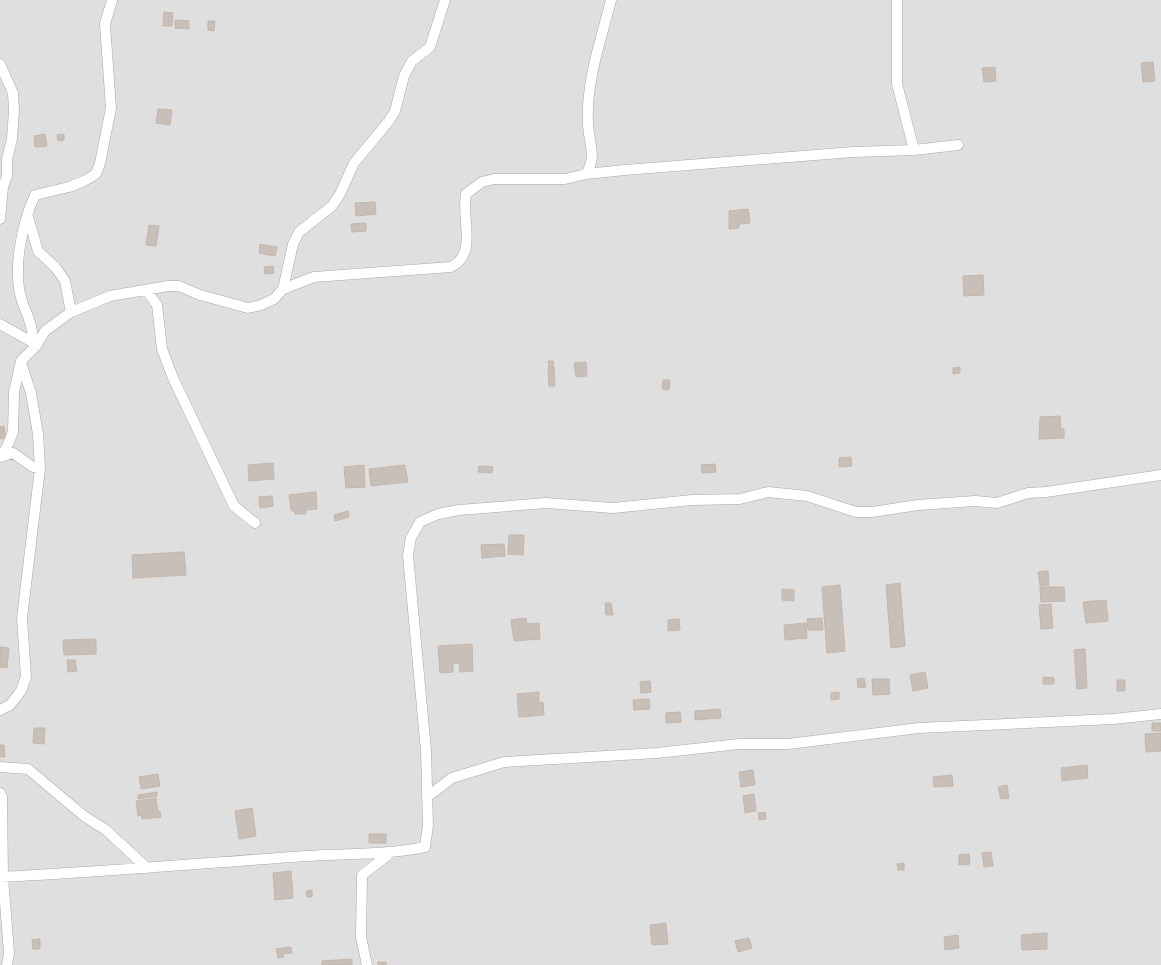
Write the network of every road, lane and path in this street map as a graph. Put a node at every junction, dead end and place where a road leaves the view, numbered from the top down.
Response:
1 (112, 0) edge
2 (445, 0) edge
3 (610, 0) edge
4 (897, 0) edge
5 (0, 64) edge
6 (958, 144) dead end
7 (914, 150) junction
8 (586, 174) junction
9 (28, 217) junction
10 (0, 219) edge
11 (283, 289) junction
12 (146, 290) junction
13 (71, 312) junction
14 (0, 324) edge
15 (34, 344) junction
16 (21, 362) junction
17 (0, 456) edge
18 (40, 468) junction
19 (1161, 475) edge
20 (255, 523) dead end
21 (0, 710) edge
22 (1161, 714) edge
23 (0, 768) edge
24 (0, 793) edge
25 (427, 797) junction
26 (393, 852) junction
27 (147, 868) junction
28 (1, 877) edge
29 (6, 965) edge
30 (366, 965) edge

1 - 9 street
2 - 11 street
3 - 8 street
4 - 7 street
5 - 10 street
6 - 7 street
7 - 8 street
8 - 11 street
9 - 13 street
9 - 15 street
11 - 12 street
12 - 13 street
12 - 20 street
13 - 15 street
14 - 15 street
15 - 16 street
16 - 17 street
16 - 18 street
17 - 18 street
18 - 21 street
19 - 25 street
22 - 25 street
23 - 27 street
24 - 28 street
25 - 26 street
26 - 27 street
26 - 30 street
27 - 28 street
28 - 29 street

